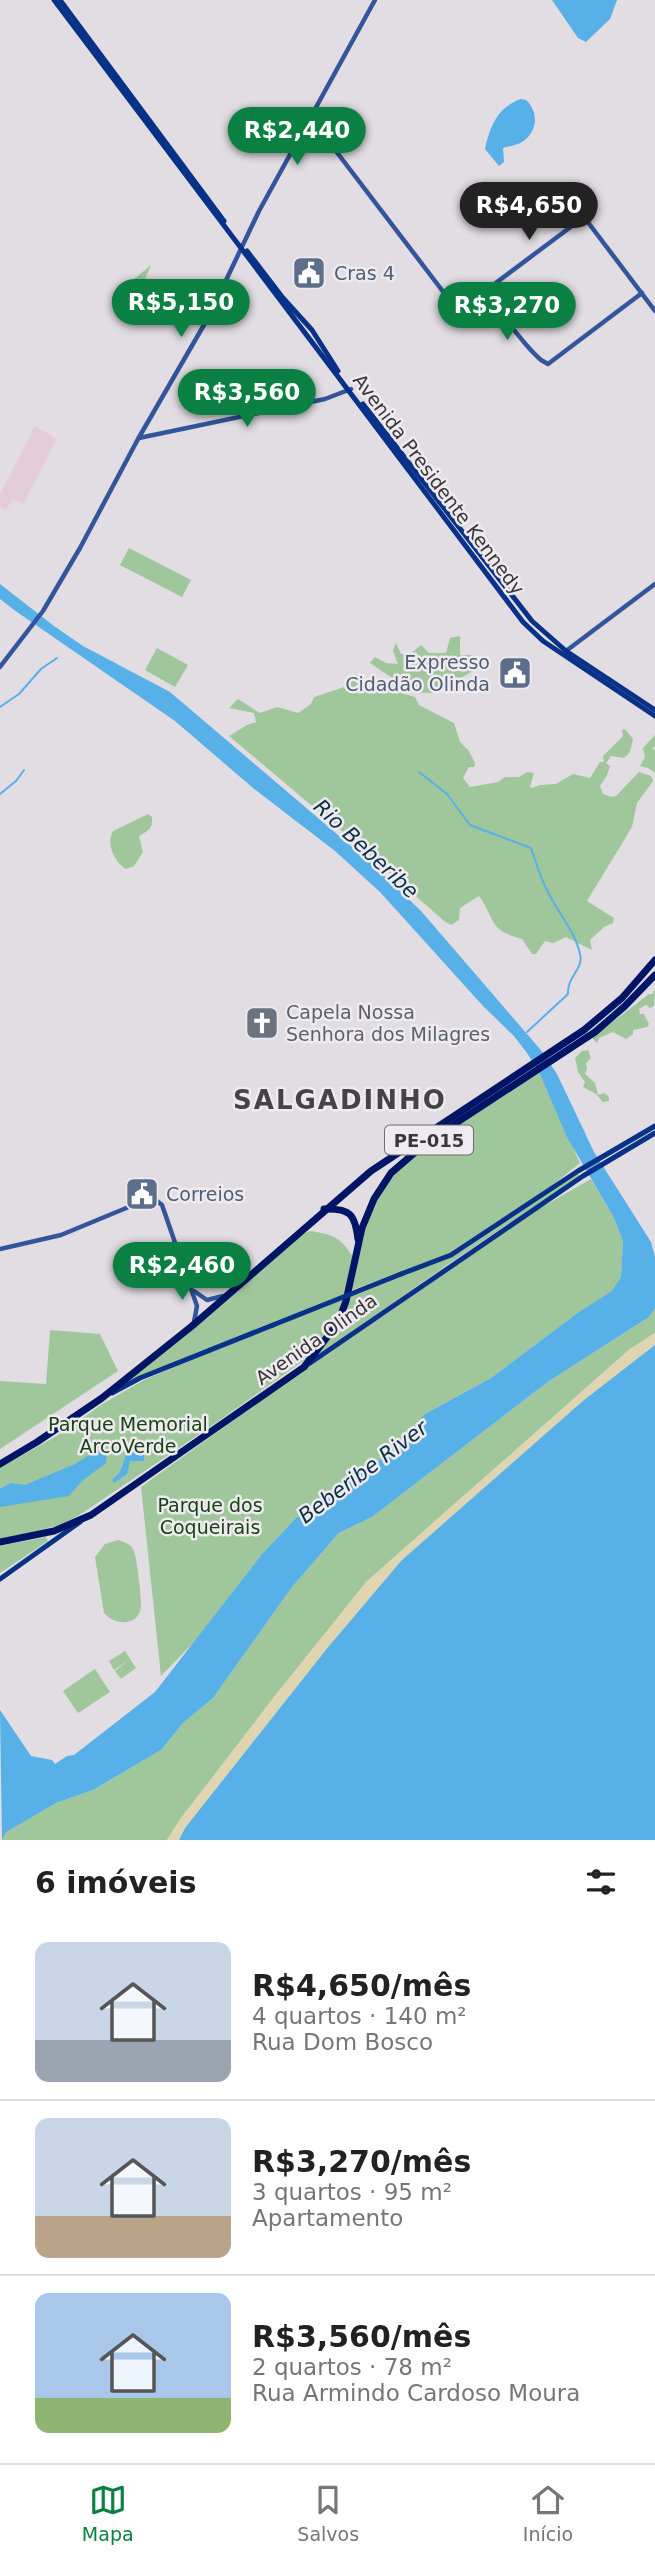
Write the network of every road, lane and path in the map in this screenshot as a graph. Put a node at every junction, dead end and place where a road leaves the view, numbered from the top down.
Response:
1 (54, 0) edge
2 (60, 0) edge
3 (375, 0) edge
4 (310, 117) junction
5 (241, 246) junction
6 (642, 293) junction
7 (473, 301) junction
8 (655, 311) edge
9 (350, 390) junction
10 (145, 425) junction
11 (155, 435) junction
12 (138, 439) junction
13 (655, 584) edge
14 (566, 651) junction
15 (0, 667) edge
16 (655, 710) edge
17 (655, 716) edge
18 (655, 960) edge
19 (655, 976) edge
20 (552, 1055) junction
21 (535, 1067) junction
22 (655, 1126) edge
23 (655, 1133) edge
24 (606, 1157) junction
25 (324, 1209) junction
26 (358, 1243) junction
27 (0, 1249) edge
28 (189, 1281) junction
29 (226, 1294) junction
30 (192, 1326) junction
31 (171, 1343) junction
32 (161, 1345) dead end
33 (304, 1367) junction
34 (102, 1398) junction
35 (0, 1464) edge
36 (91, 1515) junction
37 (0, 1542) edge
38 (0, 1579) edge

1 - 5 main road, Avenida Presidente Kennedy
2 - 5 main road, Avenida Presidente Kennedy
3 - 4 street
4 - 5 street
4 - 7 street
5 - 9 main road, Avenida Presidente Kennedy
5 - 10 street
6 - 7 street
6 - 7 street
6 - 8 street
9 - 11 street
9 - 14 main road, Avenida Presidente Kennedy
9 - 17 main road, Avenida Presidente Kennedy
10 - 11 street
10 - 12 street
11 - 12 street
12 - 15 street
13 - 14 street
14 - 16 main road, Avenida Presidente Kennedy
18 - 20 highway, PE-015
19 - 20 highway, PE-015
20 - 21 highway, PE-015
21 - 25 highway, PE-015
21 - 26 highway, PE-015
22 - 24 main road, Avenida Olinda
23 - 24 main road, Avenida Olinda
24 - 33 main road, Avenida Olinda
24 - 34 main road, Avenida Olinda, bridge
25 - 26 highway
25 - 29 highway, PE-015
26 - 33 highway, PE-015
27 - 28 street
28 - 29 street
28 - 30 street
29 - 30 highway, PE-015
30 - 31 highway, PE-015
31 - 32 highway
31 - 34 highway, PE-015
33 - 36 highway, Avenida Olinda / PE-015
34 - 35 highway, PE-015
36 - 37 highway, PE-015
36 - 38 main road, Avenida Olinda

